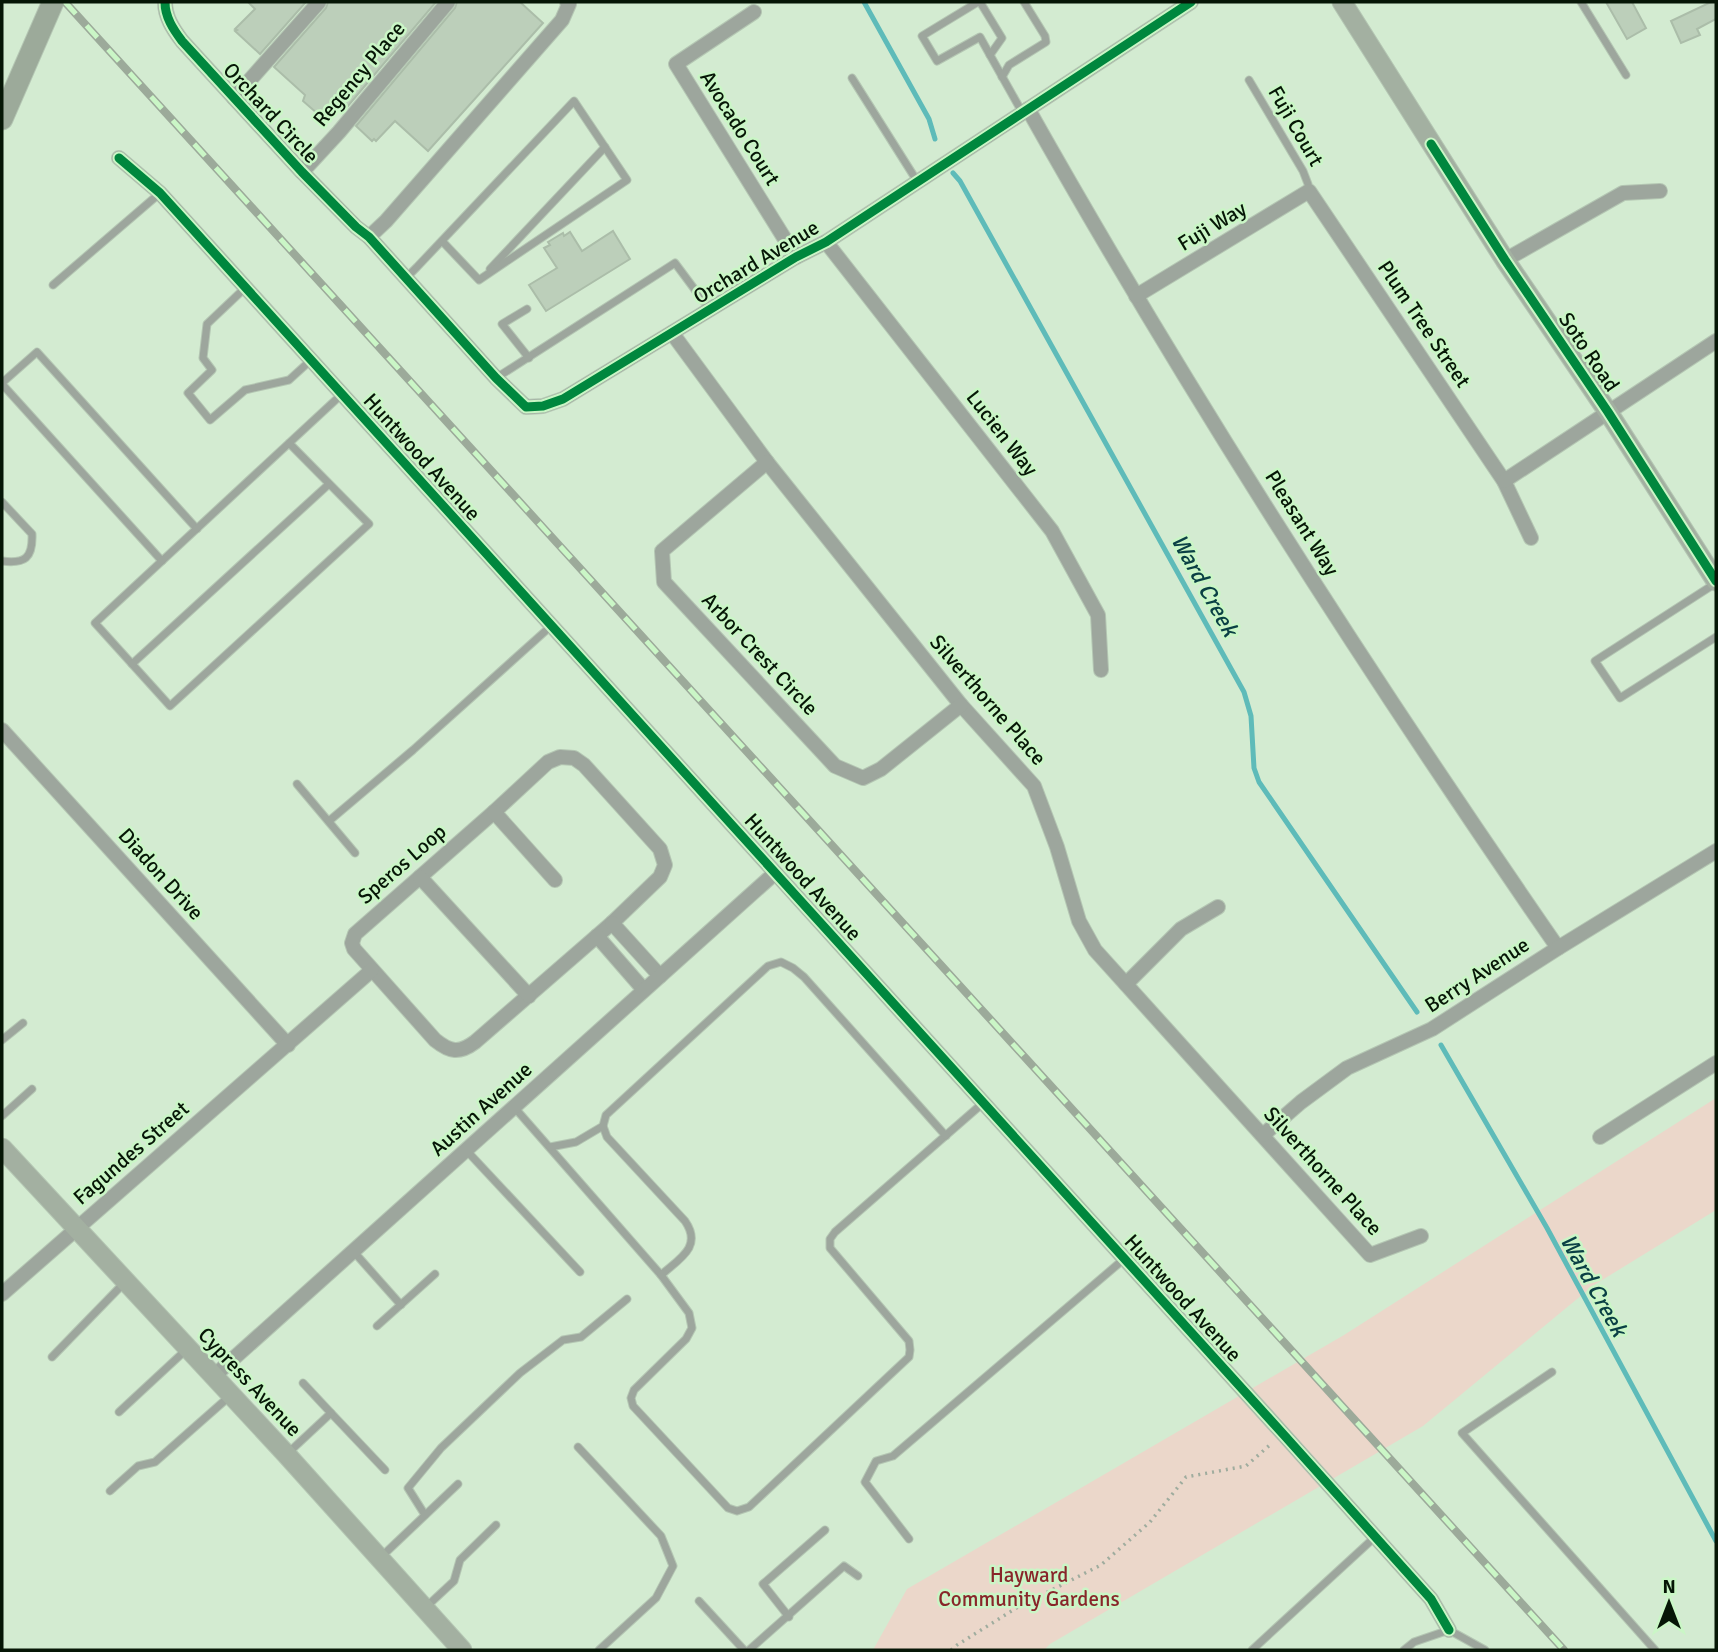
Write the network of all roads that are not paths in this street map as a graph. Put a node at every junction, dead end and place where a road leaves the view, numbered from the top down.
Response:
1 (53, 2) edge
2 (165, 2) edge
3 (319, 2) edge
4 (448, 2) edge
5 (571, 2) edge
6 (979, 2) edge
7 (1024, 2) edge
8 (1191, 2) edge
9 (1342, 2) edge
10 (1581, 2) edge
11 (754, 12) dead end
12 (990, 55) junction
13 (1626, 75) dead end
14 (1002, 77) junction
15 (852, 78) dead end
16 (1248, 80) dead end
17 (234, 98) junction
18 (1025, 111) junction
19 (2, 119) edge
20 (605, 147) junction
21 (119, 158) dead end
22 (302, 172) junction
23 (917, 181) junction
24 (1309, 191) junction
25 (1660, 191) dead end
26 (160, 193) junction
27 (369, 237) junction
28 (442, 241) junction
29 (826, 242) junction
30 (796, 257) junction
31 (1505, 260) junction
32 (406, 279) junction
33 (479, 280) junction
34 (53, 285) dead end
35 (246, 287) junction
36 (1136, 296) junction
37 (527, 309) dead end
38 (710, 310) junction
39 (672, 333) junction
40 (1716, 341) edge
41 (529, 358) junction
42 (311, 360) junction
43 (496, 378) junction
44 (2, 383) edge
45 (342, 394) junction
46 (1608, 412) junction
47 (289, 443) junction
48 (767, 462) junction
49 (1504, 481) junction
50 (329, 484) junction
51 (2, 502) edge
52 (197, 529) junction
53 (1531, 538) dead end
54 (2, 561) edge
55 (162, 562) junction
56 (1716, 582) edge
57 (552, 626) junction
58 (1716, 637) edge
59 (132, 664) junction
60 (1101, 670) dead end
61 (961, 705) junction
62 (2, 730) edge
63 (297, 784) dead end
64 (494, 812) junction
65 (329, 821) junction
66 (1716, 850) edge
67 (355, 853) dead end
68 (775, 873) junction
69 (419, 877) junction
70 (555, 880) dead end
71 (1218, 907) dead end
72 (612, 923) junction
73 (597, 936) junction
74 (1558, 948) junction
75 (372, 970) junction
76 (660, 976) junction
77 (1126, 984) junction
78 (644, 990) junction
79 (529, 996) junction
80 (23, 1023) dead end
81 (2, 1040) edge
82 (288, 1045) junction
83 (1716, 1063) edge
84 (32, 1089) dead end
85 (983, 1103) junction
86 (514, 1107) junction
87 (2, 1116) edge
88 (603, 1126) junction
89 (1263, 1135) junction
90 (946, 1136) junction
91 (1600, 1137) dead end
92 (550, 1147) junction
93 (2, 1148) edge
94 (466, 1150) junction
95 (76, 1228) junction
96 (1421, 1236) dead end
97 (354, 1251) junction
98 (1124, 1259) junction
99 (580, 1272) dead end
100 (435, 1274) dead end
101 (661, 1275) junction
102 (126, 1282) junction
103 (2, 1294) edge
104 (627, 1299) dead end
105 (401, 1304) junction
106 (377, 1326) dead end
107 (188, 1348) junction
108 (52, 1357) dead end
109 (1552, 1372) dead end
110 (214, 1376) junction
111 (303, 1382) dead end
112 (232, 1394) junction
113 (120, 1412) dead end
114 (331, 1413) junction
115 (578, 1447) dead end
116 (286, 1454) junction
117 (384, 1470) dead end
118 (458, 1484) dead end
119 (110, 1491) dead end
120 (425, 1515) junction
121 (496, 1525) dead end
122 (825, 1530) dead end
123 (1376, 1537) junction
124 (909, 1539) dead end
125 (379, 1558) junction
126 (858, 1576) dead end
127 (699, 1601) dead end
128 (424, 1609) junction
129 (789, 1616) junction
130 (1449, 1630) junction
131 (462, 1650) edge
132 (599, 1650) edge
133 (747, 1650) edge
134 (1252, 1650) edge
135 (1404, 1650) edge
136 (1485, 1650) edge
137 (1655, 1650) edge

1 - 19 main road
2 - 17 street, Orchard Circle
3 - 17 street
4 - 22 street, Regency Place
5 - 27 street
6 - 12 lane
6 - 12 lane
7 - 14 lane
8 - 18 street, Orchard Avenue
9 - 31 street, Soto Road
10 - 13 lane
11 - 30 street, Avocado Court
12 - 14 lane
14 - 18 lane
15 - 23 lane
16 - 24 lane, Fuji Court
17 - 22 street, Orchard Circle
18 - 23 street, Orchard Avenue
18 - 36 street, Pleasant Way
20 - 28 lane
20 - 33 lane
20 - 33 lane
21 - 26 street, Huntwood Avenue
22 - 27 street, Orchard Circle
23 - 29 street, Orchard Avenue
24 - 36 street, Fuji Way
24 - 49 street, Plum Tree Street
25 - 31 street
26 - 34 lane
26 - 35 street, Huntwood Avenue
27 - 32 street, Orchard Avenue
28 - 32 lane
28 - 33 lane
29 - 30 street, Orchard Avenue
29 - 60 street, Lucien Way
30 - 38 street, Orchard Avenue
31 - 46 street, Soto Road
32 - 43 street, Orchard Avenue
35 - 42 street, Huntwood Avenue
35 - 42 lane
36 - 74 street, Pleasant Way
37 - 41 lane
38 - 39 street, Orchard Avenue
38 - 41 lane
39 - 43 street, Orchard Avenue
39 - 48 street, Silverthorne Place
40 - 46 street
41 - 43 lane
42 - 45 street, Huntwood Avenue
44 - 52 lane
44 - 55 lane
45 - 47 lane
45 - 57 street, Huntwood Avenue
46 - 49 street
46 - 56 street, Soto Road
47 - 50 lane
47 - 52 lane
48 - 61 street, Silverthorne Place
48 - 61 street, Arbor Crest Circle
49 - 53 street, Plum Tree Street
50 - 59 lane
50 - 59 lane
51 - 54 lane
52 - 55 lane
55 - 59 lane
56 - 58 lane
57 - 65 lane
57 - 68 street, Huntwood Avenue
61 - 77 street, Silverthorne Place
62 - 82 street, Diadon Drive
63 - 65 lane
64 - 69 street, Speros Loop
64 - 70 street
64 - 72 street, Speros Loop
65 - 67 lane
66 - 74 street, Berry Avenue
68 - 76 street, Austin Avenue
68 - 85 street, Huntwood Avenue
69 - 75 street, Speros Loop
69 - 79 street
71 - 77 street
72 - 73 street, Speros Loop
72 - 76 street
73 - 78 street
73 - 79 street, Speros Loop
74 - 89 street, Berry Avenue
75 - 79 street, Speros Loop
75 - 82 street, Fagundes Street
76 - 78 street, Austin Avenue
77 - 89 street, Silverthorne Place
78 - 86 street, Austin Avenue
80 - 81 lane
82 - 95 street, Fagundes Street
83 - 91 street
84 - 87 lane
85 - 90 lane
85 - 98 street, Huntwood Avenue
86 - 92 lane
86 - 94 street, Austin Avenue
88 - 90 lane
88 - 92 lane
88 - 101 lane
89 - 96 street, Silverthorne Place
90 - 101 lane
92 - 101 lane
93 - 95 street, Cypress Avenue
94 - 97 street, Austin Avenue
94 - 99 lane
95 - 102 street, Cypress Avenue
95 - 103 street, Fagundes Street
97 - 105 lane
97 - 110 street, Austin Avenue
98 - 123 street, Huntwood Avenue
98 - 124 lane
100 - 105 lane
102 - 107 street, Cypress Avenue
102 - 108 lane
104 - 120 lane
105 - 106 lane
107 - 110 street, Cypress Avenue
107 - 113 lane
109 - 137 lane
110 - 112 street, Cypress Avenue
111 - 114 lane
112 - 116 street, Cypress Avenue
112 - 119 lane
114 - 116 lane
114 - 117 lane
115 - 132 lane
116 - 125 street, Cypress Avenue
118 - 120 lane
120 - 125 lane
121 - 128 lane
122 - 129 lane
123 - 130 street, Huntwood Avenue
123 - 134 lane
125 - 128 street, Cypress Avenue
126 - 129 lane
127 - 133 lane
128 - 131 street, Cypress Avenue
129 - 133 lane
130 - 135 lane
130 - 136 lane

